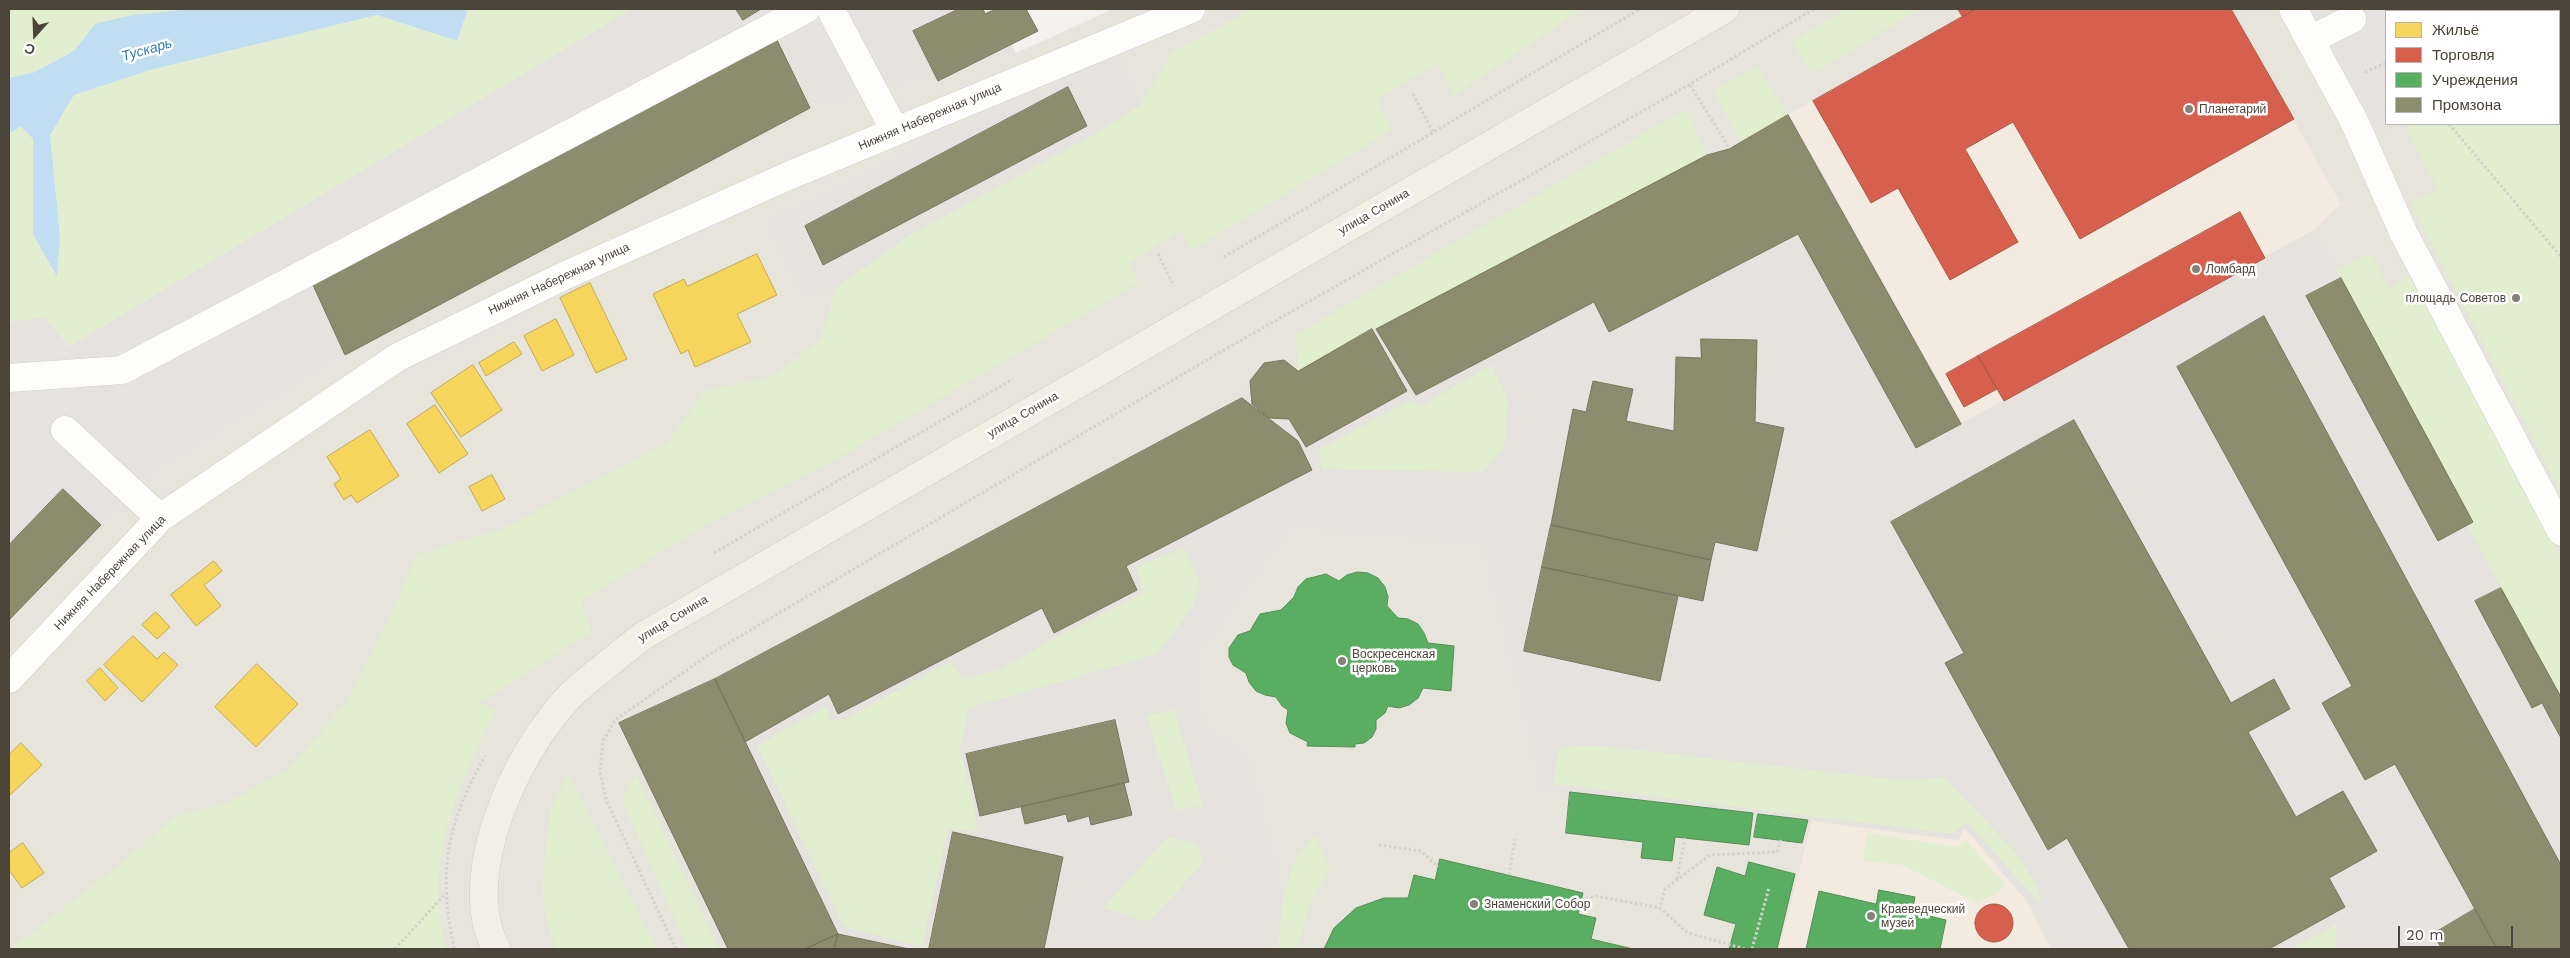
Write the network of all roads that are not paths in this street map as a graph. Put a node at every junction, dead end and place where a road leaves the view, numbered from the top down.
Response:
1 (806, 9) edge
2 (1191, 9) edge
3 (1725, 9) edge
4 (2293, 9) edge
5 (831, 10) edge
6 (2352, 19) dead end
7 (2310, 40) junction
8 (895, 131) junction
9 (9, 378) edge
10 (64, 430) dead end
11 (160, 518) junction
12 (2561, 531) edge
13 (9, 679) edge
14 (496, 949) edge

1 - 9 street
2 - 8 street, Нижняя Набережная улица
3 - 14 main road, улица Сонина
4 - 7 street
5 - 8 street
6 - 7 street
7 - 12 street
8 - 11 street, Нижняя Набережная улица
10 - 11 street
11 - 13 street, Нижняя Набережная улица

